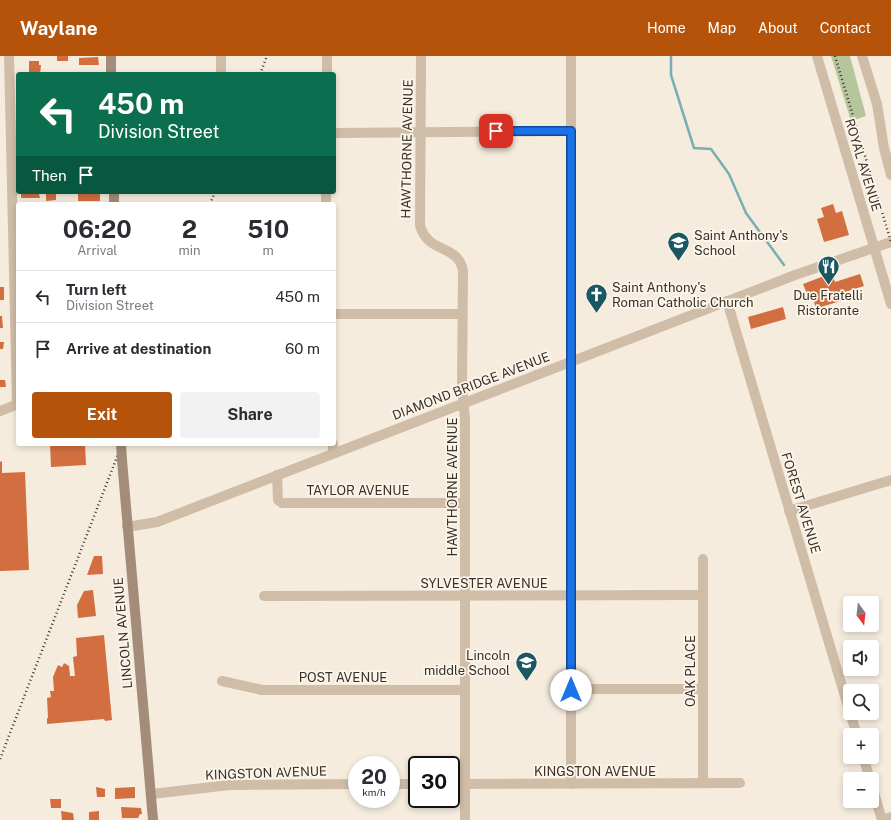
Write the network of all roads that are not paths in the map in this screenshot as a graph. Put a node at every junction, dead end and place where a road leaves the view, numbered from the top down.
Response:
1 (9, 56) edge
2 (111, 56) edge
3 (221, 56) edge
4 (328, 56) edge
5 (421, 56) edge
6 (571, 56) edge
7 (817, 56) edge
8 (862, 56) edge
9 (112, 72) edge
10 (221, 72) edge
11 (327, 72) edge
12 (571, 131) junction
13 (421, 132) junction
14 (336, 133) edge
15 (891, 175) edge
16 (891, 242) edge
17 (874, 247) junction
18 (727, 301) junction
19 (891, 304) edge
20 (336, 314) edge
21 (462, 314) junction
22 (16, 360) edge
23 (571, 361) junction
24 (463, 403) junction
25 (16, 404) edge
26 (0, 411) edge
27 (121, 446) edge
28 (333, 449) edge
29 (277, 476) junction
30 (891, 480) edge
31 (465, 503) junction
32 (789, 511) junction
33 (127, 527) junction
34 (703, 559) dead end
35 (703, 595) junction
36 (264, 596) dead end
37 (465, 596) junction
38 (571, 596) junction
39 (222, 681) dead end
40 (465, 690) junction
41 (571, 690) junction
42 (703, 690) junction
43 (843, 690) edge
44 (703, 783) junction
45 (740, 783) dead end
46 (348, 784) edge
47 (460, 784) edge
48 (465, 784) junction
49 (571, 784) junction
50 (152, 794) junction
51 (878, 808) edge
52 (891, 817) edge
53 (153, 820) edge
54 (465, 820) edge
55 (882, 820) edge

1 - 22 street
2 - 9 main road
3 - 10 street
4 - 11 street
5 - 13 street, HAWTHORNE AVENUE
6 - 12 street
7 - 17 street, ROYAL AVENUE
8 - 15 street
12 - 13 street
12 - 23 street
13 - 14 street
13 - 21 street, HAWTHORNE AVENUE
16 - 17 street, DIAMOND BRIDGE AVENUE
17 - 18 street, DIAMOND BRIDGE AVENUE
17 - 19 street, ROYAL AVENUE
18 - 23 street, DIAMOND BRIDGE AVENUE
18 - 32 street, FOREST AVENUE
20 - 21 street
21 - 24 street, HAWTHORNE AVENUE
23 - 24 street, DIAMOND BRIDGE AVENUE
23 - 38 street
24 - 28 street, DIAMOND BRIDGE AVENUE
24 - 31 street, HAWTHORNE AVENUE
25 - 26 street
27 - 33 main road, LINCOLN AVENUE, bridge
28 - 29 street, DIAMOND BRIDGE AVENUE
29 - 31 street, TAYLOR AVENUE
29 - 33 street, DIAMOND BRIDGE AVENUE
30 - 32 street
31 - 37 street, HAWTHORNE AVENUE
32 - 43 street, FOREST AVENUE
33 - 50 main road, LINCOLN AVENUE
34 - 35 street, OAK PLACE
35 - 38 street, SYLVESTER AVENUE
35 - 42 street, OAK PLACE
36 - 37 street, SYLVESTER AVENUE
37 - 38 street, SYLVESTER AVENUE
37 - 40 street, HAWTHORNE AVENUE
38 - 41 street
39 - 40 street, POST AVENUE
40 - 48 street, HAWTHORNE AVENUE
41 - 42 street
41 - 49 street
42 - 44 street, OAK PLACE
44 - 45 street, KINGSTON AVENUE
44 - 49 street, KINGSTON AVENUE
46 - 50 street, KINGSTON AVENUE
47 - 48 street, KINGSTON AVENUE
48 - 49 street, KINGSTON AVENUE
48 - 54 street, HAWTHORNE AVENUE
50 - 53 main road, LINCOLN AVENUE
51 - 55 street
52 - 55 street

